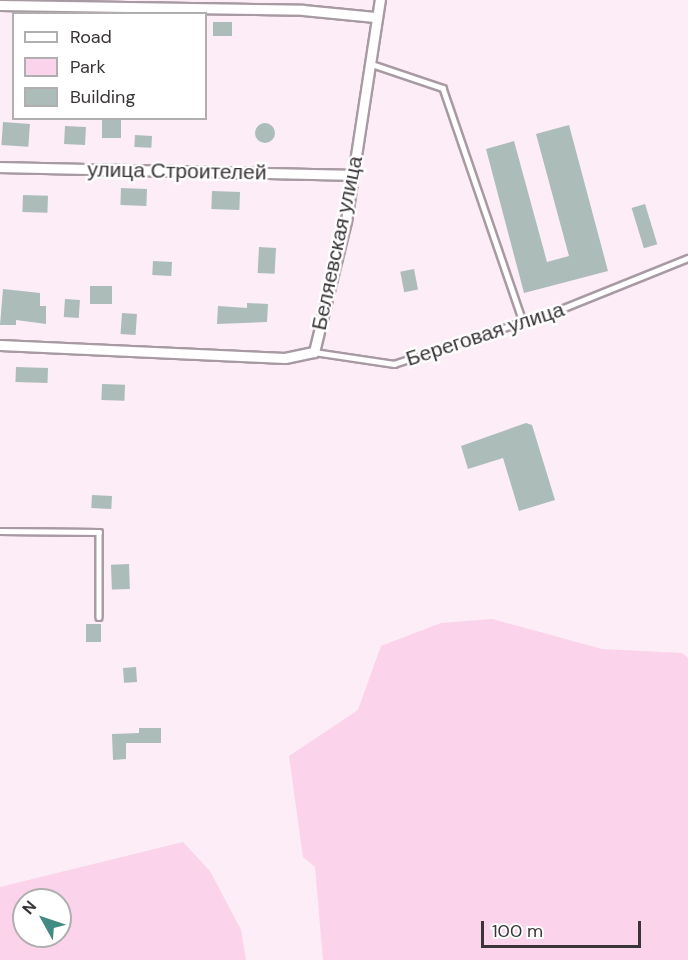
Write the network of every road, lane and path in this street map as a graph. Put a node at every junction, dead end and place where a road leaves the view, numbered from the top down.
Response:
1 (380, 0) edge
2 (0, 5) edge
3 (375, 17) junction
4 (369, 63) junction
5 (0, 167) edge
6 (353, 175) junction
7 (688, 258) edge
8 (523, 321) junction
9 (0, 345) edge
10 (314, 352) junction
11 (0, 531) edge
12 (99, 616) dead end

1 - 3 street, Беляевская улица
2 - 3 street
3 - 4 street, Беляевская улица
4 - 6 street, Беляевская улица
4 - 8 lane
5 - 6 street, улица Строителей
6 - 10 street, Беляевская улица
7 - 8 lane, Береговая улица
8 - 10 lane, Береговая улица
9 - 10 street, Беляевская улица
11 - 12 lane

